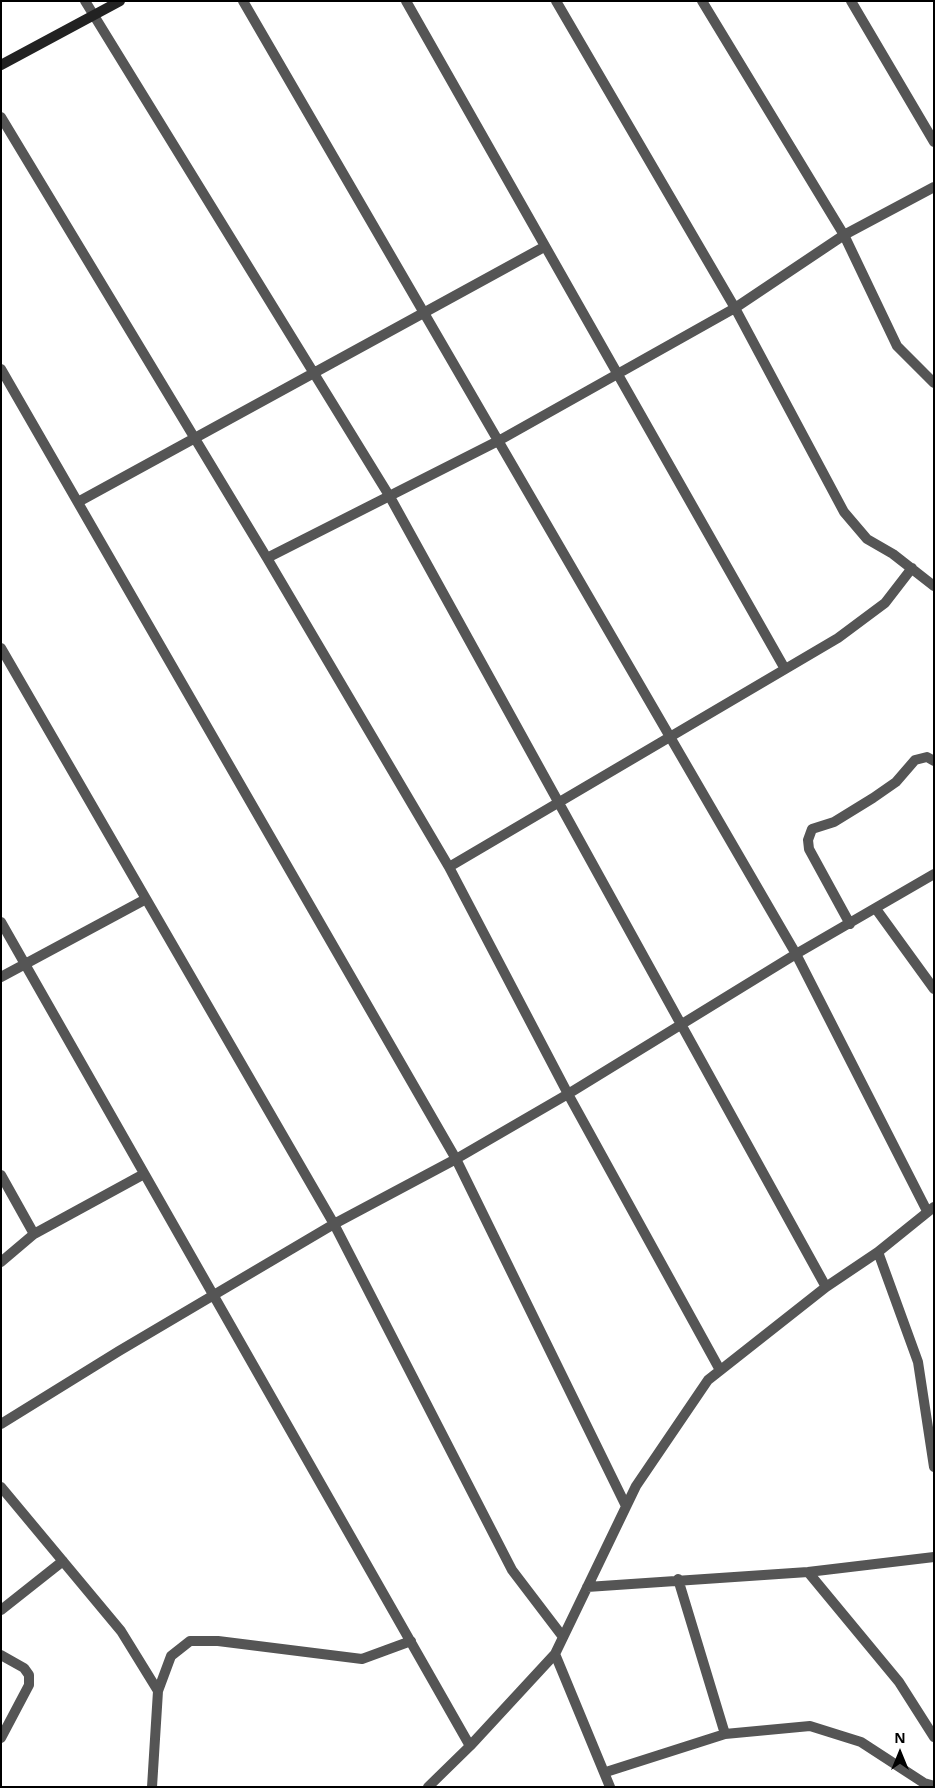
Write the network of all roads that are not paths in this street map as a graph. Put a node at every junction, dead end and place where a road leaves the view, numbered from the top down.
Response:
1 (85, 1) edge
2 (120, 1) edge
3 (243, 1) edge
4 (406, 1) edge
5 (556, 1) edge
6 (702, 1) edge
7 (851, 1) edge
8 (94, 15) junction
9 (1, 65) edge
10 (1, 117) edge
11 (934, 142) edge
12 (934, 187) edge
13 (844, 235) junction
14 (544, 247) junction
15 (735, 308) junction
16 (425, 312) junction
17 (1, 369) edge
18 (934, 369) edge
19 (314, 373) junction
20 (617, 374) junction
21 (930, 380) edge
22 (195, 438) junction
23 (500, 440) junction
24 (390, 497) junction
25 (78, 502) junction
26 (267, 558) junction
27 (912, 568) junction
28 (934, 586) edge
29 (1, 648) edge
30 (785, 670) junction
31 (671, 736) junction
32 (934, 761) edge
33 (559, 803) junction
34 (449, 867) junction
35 (934, 874) edge
36 (146, 899) junction
37 (876, 909) junction
38 (1, 922) edge
39 (850, 924) junction
40 (796, 954) junction
41 (26, 964) junction
42 (1, 977) edge
43 (934, 989) edge
44 (681, 1025) junction
45 (568, 1094) junction
46 (456, 1159) junction
47 (144, 1174) junction
48 (1, 1175) edge
49 (931, 1209) edge
50 (334, 1224) junction
51 (34, 1234) junction
52 (878, 1252) junction
53 (1, 1262) edge
54 (826, 1287) junction
55 (214, 1295) junction
56 (720, 1370) junction
57 (1, 1424) edge
58 (933, 1462) edge
59 (1, 1487) edge
60 (626, 1506) junction
61 (934, 1557) edge
62 (63, 1561) junction
63 (808, 1572) junction
64 (678, 1580) junction
65 (587, 1587) junction
66 (1, 1610) edge
67 (564, 1637) junction
68 (411, 1641) junction
69 (1, 1654) edge
70 (555, 1654) junction
71 (158, 1691) junction
72 (725, 1734) junction
73 (934, 1737) edge
74 (1, 1738) edge
75 (470, 1746) junction
76 (606, 1772) junction
77 (934, 1786) edge
78 (152, 1787) edge
79 (428, 1787) edge
80 (610, 1787) edge

1 - 8 street
2 - 8 main road
3 - 16 street
4 - 14 street
5 - 15 street
6 - 13 street
7 - 11 street
8 - 9 main road
8 - 19 street
10 - 22 street
12 - 13 street
13 - 15 street
13 - 21 street
14 - 16 street
14 - 20 street
15 - 20 street
15 - 27 street
16 - 19 street
16 - 23 street
17 - 25 street
18 - 21 street
19 - 22 street
19 - 24 street
20 - 23 street
20 - 30 street
22 - 25 street
22 - 26 street
23 - 24 street
23 - 31 street
24 - 26 street
24 - 33 street
25 - 46 street
26 - 34 street
27 - 28 street
27 - 30 street
29 - 36 street
30 - 31 street
31 - 33 street
31 - 40 street
32 - 39 street
33 - 34 street
33 - 44 street
34 - 45 street
35 - 37 street
36 - 41 street
36 - 50 street
37 - 39 street
37 - 43 street
38 - 41 street
39 - 40 street
40 - 44 street
40 - 49 street
41 - 42 street
41 - 47 street
44 - 45 street
44 - 54 street
45 - 46 street
45 - 56 street
46 - 50 street
46 - 60 street
47 - 51 street
47 - 55 street
48 - 51 street
49 - 52 street
50 - 55 street
50 - 67 street
51 - 53 street
52 - 54 street
52 - 58 street
54 - 56 street
55 - 57 street
55 - 68 street
56 - 60 street
59 - 62 street
60 - 65 street
61 - 63 street
62 - 66 street
62 - 71 street
63 - 64 street
63 - 73 street
64 - 65 street
64 - 72 street
65 - 67 street
67 - 70 street
68 - 71 street
68 - 75 street
69 - 74 street
70 - 75 street
70 - 76 street
71 - 78 street
72 - 76 street
72 - 77 street
75 - 79 street
76 - 80 street

